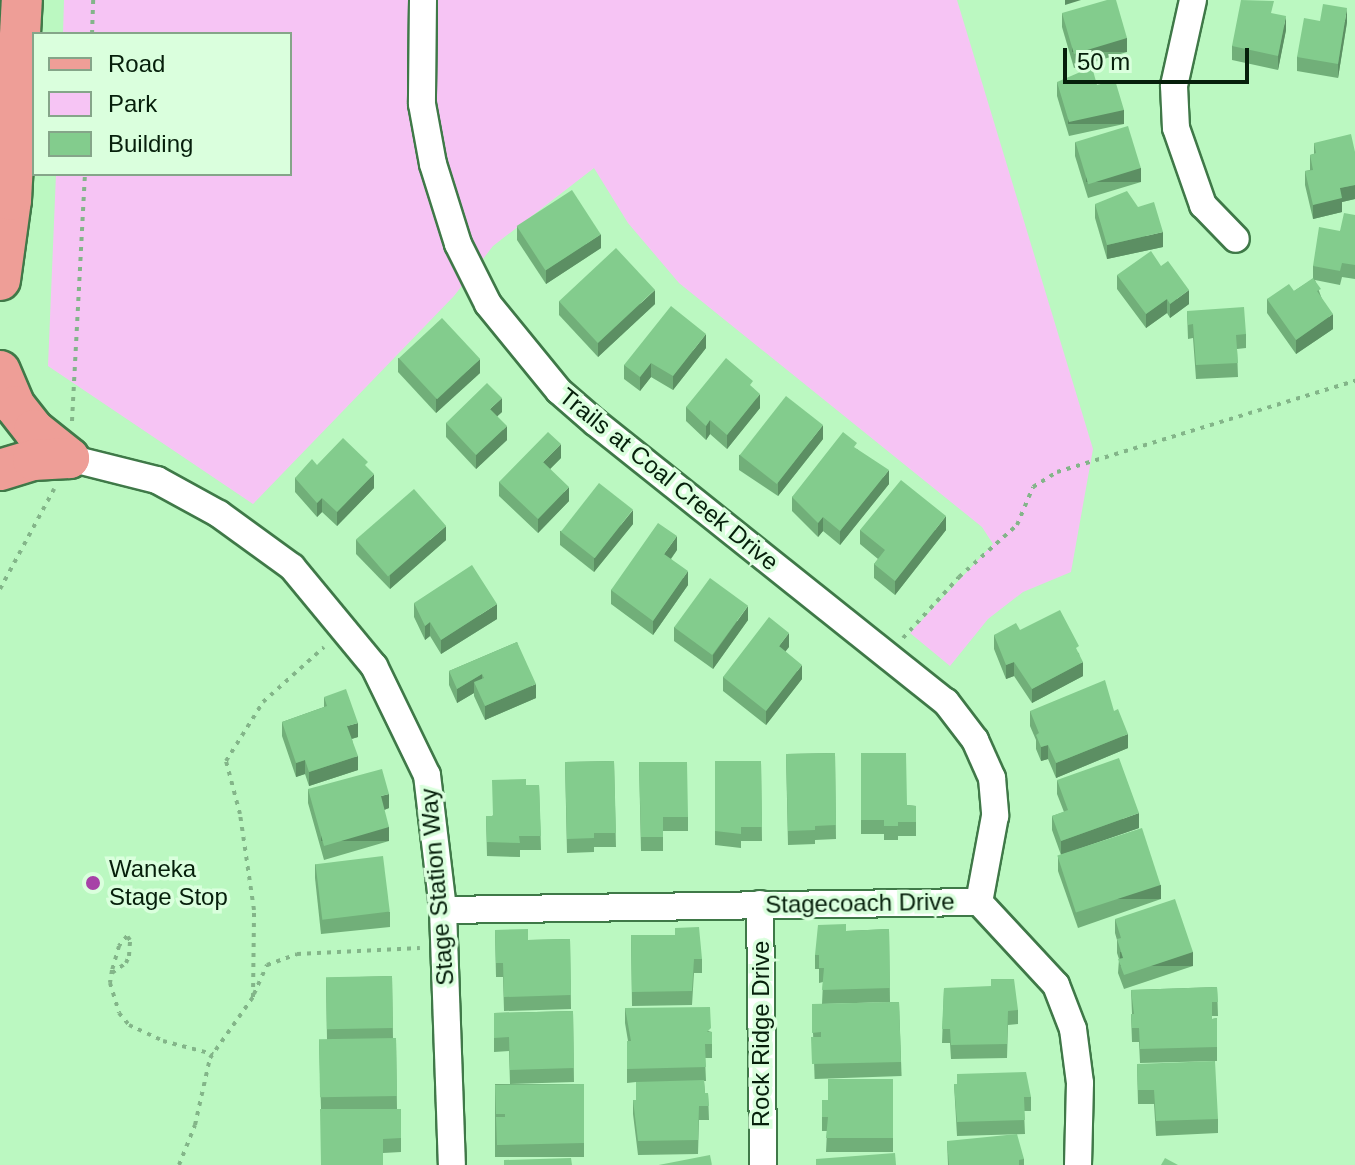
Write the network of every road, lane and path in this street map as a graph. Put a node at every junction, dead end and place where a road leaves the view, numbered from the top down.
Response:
1 (22, 0) edge
2 (93, 0) edge
3 (423, 0) edge
4 (1193, 0) edge
5 (92, 32) edge
6 (85, 176) edge
7 (1236, 239) dead end
8 (0, 280) edge
9 (0, 371) edge
10 (1355, 381) edge
11 (66, 457) junction
12 (0, 470) edge
13 (0, 589) edge
14 (343, 629) junction
15 (889, 656) junction
16 (979, 902) junction
17 (760, 904) junction
18 (443, 910) junction
19 (444, 947) junction
20 (112, 973) junction
21 (253, 997) junction
22 (213, 1054) junction
23 (179, 1165) edge
24 (452, 1165) edge
25 (763, 1165) edge
26 (1078, 1165) edge

1 - 8 main road
2 - 5 path
3 - 15 street, Trails at Coal Creek Drive
4 - 7 street
6 - 11 path
9 - 11 main road
10 - 15 path
11 - 12 main road
11 - 13 path
11 - 14 street, Stage Station Way
14 - 18 street, Stage Station Way
14 - 21 path
15 - 16 street, Trails at Coal Creek Drive
16 - 17 street, Stagecoach Drive
16 - 26 street, Stagecoach Drive
17 - 18 street, Stagecoach Drive
17 - 25 street, Rock Ridge Drive
18 - 19 street, Stage Station Way
19 - 21 path
19 - 24 street, Stage Station Way
20 - 20 path
20 - 22 path
21 - 22 path
22 - 23 path

